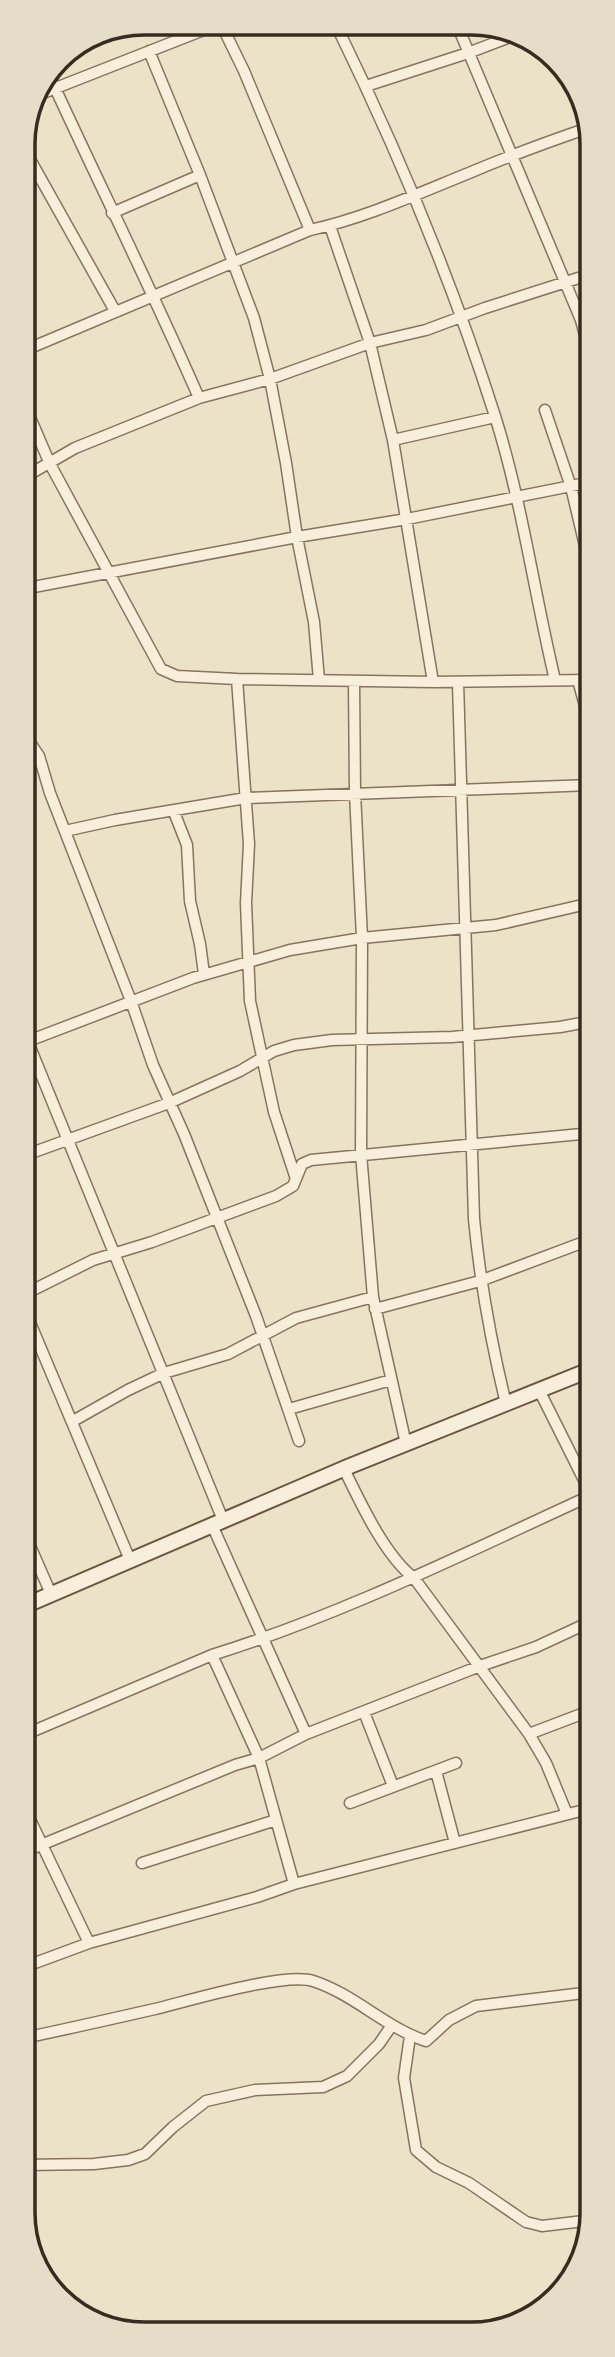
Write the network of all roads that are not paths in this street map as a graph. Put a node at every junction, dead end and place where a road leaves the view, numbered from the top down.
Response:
1 (191, 35) edge
2 (226, 35) edge
3 (341, 35) edge
4 (461, 35) edge
5 (503, 40) edge
6 (149, 51) junction
7 (468, 53) junction
8 (53, 83) edge
9 (366, 86) junction
10 (55, 88) junction
11 (49, 90) edge
12 (579, 131) edge
13 (513, 155) junction
14 (35, 168) edge
15 (200, 174) junction
16 (413, 196) junction
17 (112, 213) junction
18 (330, 226) junction
19 (310, 230) junction
20 (233, 262) junction
21 (580, 277) edge
22 (564, 282) junction
23 (154, 295) junction
24 (115, 311) junction
25 (461, 317) junction
26 (580, 318) edge
27 (370, 343) junction
28 (35, 346) edge
29 (270, 379) junction
30 (200, 398) junction
31 (545, 410) dead end
32 (495, 417) junction
33 (35, 429) edge
34 (393, 440) junction
35 (50, 464) junction
36 (35, 472) edge
37 (580, 485) edge
38 (571, 487) junction
39 (516, 497) junction
40 (407, 519) junction
41 (580, 524) edge
42 (297, 537) junction
43 (107, 572) junction
44 (35, 587) edge
45 (237, 679) junction
46 (319, 680) junction
47 (555, 680) junction
48 (578, 680) joint
49 (354, 681) junction
50 (433, 682) junction
51 (458, 682) junction
52 (580, 687) edge
53 (35, 750) edge
54 (580, 785) edge
55 (462, 790) junction
56 (355, 793) junction
57 (246, 798) junction
58 (174, 812) junction
59 (65, 831) junction
60 (580, 906) edge
61 (466, 928) junction
62 (362, 938) junction
63 (248, 961) junction
64 (204, 974) junction
65 (131, 1001) junction
66 (580, 1023) edge
67 (467, 1035) junction
68 (35, 1039) edge
69 (361, 1041) junction
70 (261, 1058) junction
71 (35, 1065) edge
72 (169, 1103) junction
73 (580, 1134) edge
74 (68, 1139) junction
75 (472, 1145) junction
76 (35, 1151) edge
77 (361, 1154) junction
78 (296, 1180) junction
79 (216, 1218) junction
80 (580, 1244) edge
81 (116, 1253) junction
82 (481, 1282) junction
83 (35, 1288) edge
84 (373, 1297) junction
85 (375, 1309) junction
86 (35, 1334) edge
87 (264, 1337) junction
88 (164, 1373) junction
89 (580, 1374) edge
90 (391, 1380) junction
91 (539, 1390) junction
92 (506, 1404) junction
93 (289, 1409) junction
94 (73, 1421) junction
95 (299, 1441) dead end
96 (405, 1444) junction
97 (344, 1469) junction
98 (580, 1472) edge
99 (580, 1502) edge
100 (218, 1523) junction
101 (35, 1557) edge
102 (130, 1560) junction
103 (414, 1578) junction
104 (51, 1594) junction
105 (35, 1601) edge
106 (580, 1627) edge
107 (264, 1639) junction
108 (212, 1655) junction
109 (480, 1666) junction
110 (364, 1712) junction
111 (580, 1715) edge
112 (35, 1729) edge
113 (306, 1734) junction
114 (529, 1734) junction
115 (259, 1758) junction
116 (456, 1763) dead end
117 (436, 1771) junction
118 (393, 1786) junction
119 (350, 1803) dead end
120 (580, 1811) edge
121 (567, 1814) junction
122 (276, 1820) junction
123 (35, 1831) edge
124 (455, 1843) junction
125 (42, 1846) junction
126 (35, 1848) edge
127 (142, 1863) dead end
128 (294, 1884) junction
129 (89, 1943) junction
130 (35, 1963) edge
131 (580, 1993) edge
132 (392, 2025) junction
133 (35, 2036) edge
134 (410, 2036) junction
135 (35, 2165) edge
136 (580, 2221) edge

1 - 6 street
2 - 19 street
3 - 9 street
4 - 7 street
5 - 7 street
6 - 10 street
6 - 15 street
7 - 9 street
7 - 13 street
8 - 10 street
9 - 16 street
10 - 11 street
10 - 17 street
12 - 13 street
13 - 16 street
13 - 22 street
14 - 24 street
15 - 17 street
15 - 20 street
16 - 18 street
16 - 25 street
17 - 23 street
18 - 19 street
18 - 27 street
19 - 20 street
20 - 23 street
20 - 29 street
21 - 22 street
22 - 25 street
22 - 26 street
23 - 24 street
23 - 30 street
24 - 28 street
25 - 27 street
25 - 32 street
27 - 29 street
27 - 34 street
29 - 30 street
29 - 42 street
30 - 35 street
31 - 38 street
32 - 34 street
32 - 39 street
33 - 35 street
34 - 40 street
35 - 36 street
35 - 43 street
37 - 38 street
38 - 39 street
38 - 41 street
39 - 40 street
39 - 47 street
40 - 42 street
40 - 50 street
42 - 43 street
42 - 46 street
43 - 44 street
43 - 45 street
45 - 46 street
45 - 57 street
46 - 49 street
47 - 48 street
47 - 51 street
48 - 52 street
49 - 50 street
49 - 56 street
50 - 51 street
51 - 55 street
53 - 59 street
54 - 55 street
55 - 56 street
55 - 61 street
56 - 57 street
56 - 62 street
57 - 58 street
57 - 63 street
58 - 59 street
58 - 64 street
59 - 65 street
60 - 61 street
61 - 62 street
61 - 67 street
62 - 63 street
62 - 69 street
63 - 64 street
63 - 70 street
64 - 65 street
65 - 68 street
65 - 72 street
66 - 67 street
67 - 69 street
67 - 75 street
69 - 70 street
69 - 77 street
70 - 72 street
70 - 78 street
71 - 74 street
72 - 74 street
72 - 79 street
73 - 75 street
74 - 76 street
74 - 81 street
75 - 77 street
75 - 82 street
77 - 78 street
77 - 84 street
78 - 79 street
79 - 81 street
79 - 87 street
80 - 82 street
81 - 83 street
81 - 88 street
82 - 85 street
82 - 92 street
84 - 85 street
84 - 87 street
85 - 90 street
86 - 94 street
87 - 88 street
87 - 93 street
88 - 94 street
88 - 100 street
89 - 91 main road
90 - 93 street
90 - 96 street
91 - 92 main road
91 - 98 street
92 - 96 main road
93 - 95 street
94 - 102 street
96 - 97 main road
97 - 100 main road
97 - 103 street
99 - 103 street
100 - 102 main road
100 - 107 street
101 - 104 street
102 - 104 main road
103 - 107 street
103 - 109 street
104 - 105 main road
106 - 109 street
107 - 108 street
107 - 113 street
108 - 112 street
108 - 115 street
109 - 110 street
109 - 114 street
110 - 113 street
110 - 118 street
111 - 114 street
113 - 115 street
114 - 121 street
115 - 122 street
115 - 125 street
116 - 117 street
117 - 118 street
117 - 124 street
118 - 119 street
120 - 121 street
121 - 124 street
122 - 127 street
122 - 128 street
123 - 125 street
124 - 128 street
125 - 126 street
125 - 129 street
128 - 129 street
129 - 130 street
131 - 134 street
132 - 133 street
132 - 134 street
132 - 135 street
134 - 136 street

